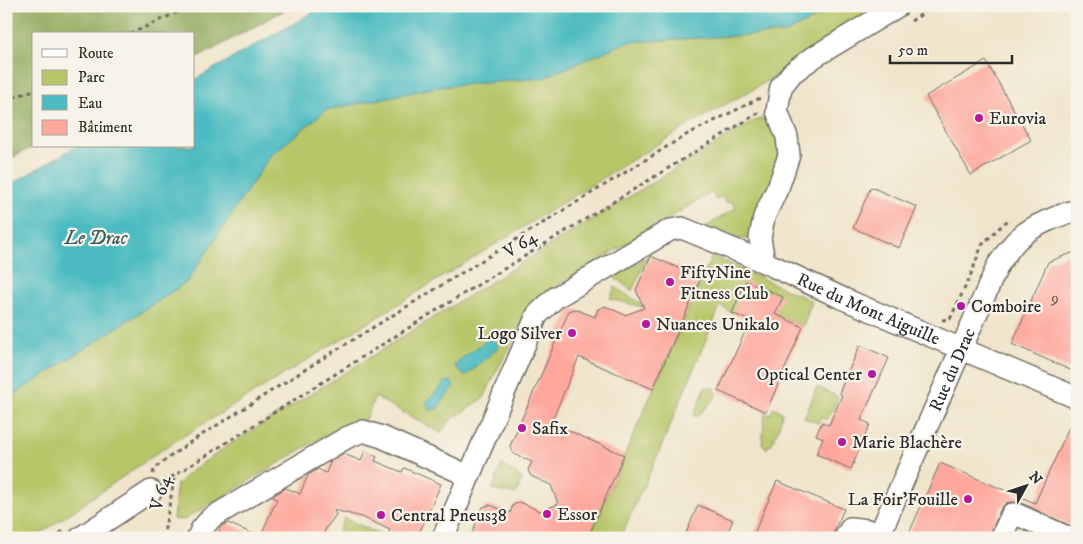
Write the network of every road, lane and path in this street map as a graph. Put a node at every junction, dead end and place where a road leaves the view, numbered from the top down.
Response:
1 (190, 6) edge
2 (935, 6) edge
3 (904, 14) edge
4 (134, 32) edge
5 (32, 91) edge
6 (779, 94) junction
7 (6, 100) edge
8 (1077, 210) edge
9 (764, 262) junction
10 (961, 348) junction
11 (1077, 398) edge
12 (469, 476) junction
13 (152, 484) joint
14 (879, 536) edge
15 (80, 538) edge
16 (163, 538) edge
17 (198, 538) edge
18 (443, 538) edge
19 (845, 538) edge
20 (1001, 538) edge
21 (1069, 538) edge

1 - 4 path
2 - 3 path
3 - 6 street
5 - 7 path
6 - 9 street
6 - 13 path
6 - 16 path, V 64
8 - 10 street, Rue du Drac
9 - 10 street, Rue du Mont Aiguille
9 - 12 street, Rue du Mont Aiguille
10 - 11 street, Rue du Mont Aiguille
10 - 14 street, Rue du Drac
12 - 17 street
12 - 18 street, Rue du Mont Aiguille
13 - 15 street
14 - 19 street
20 - 21 street

